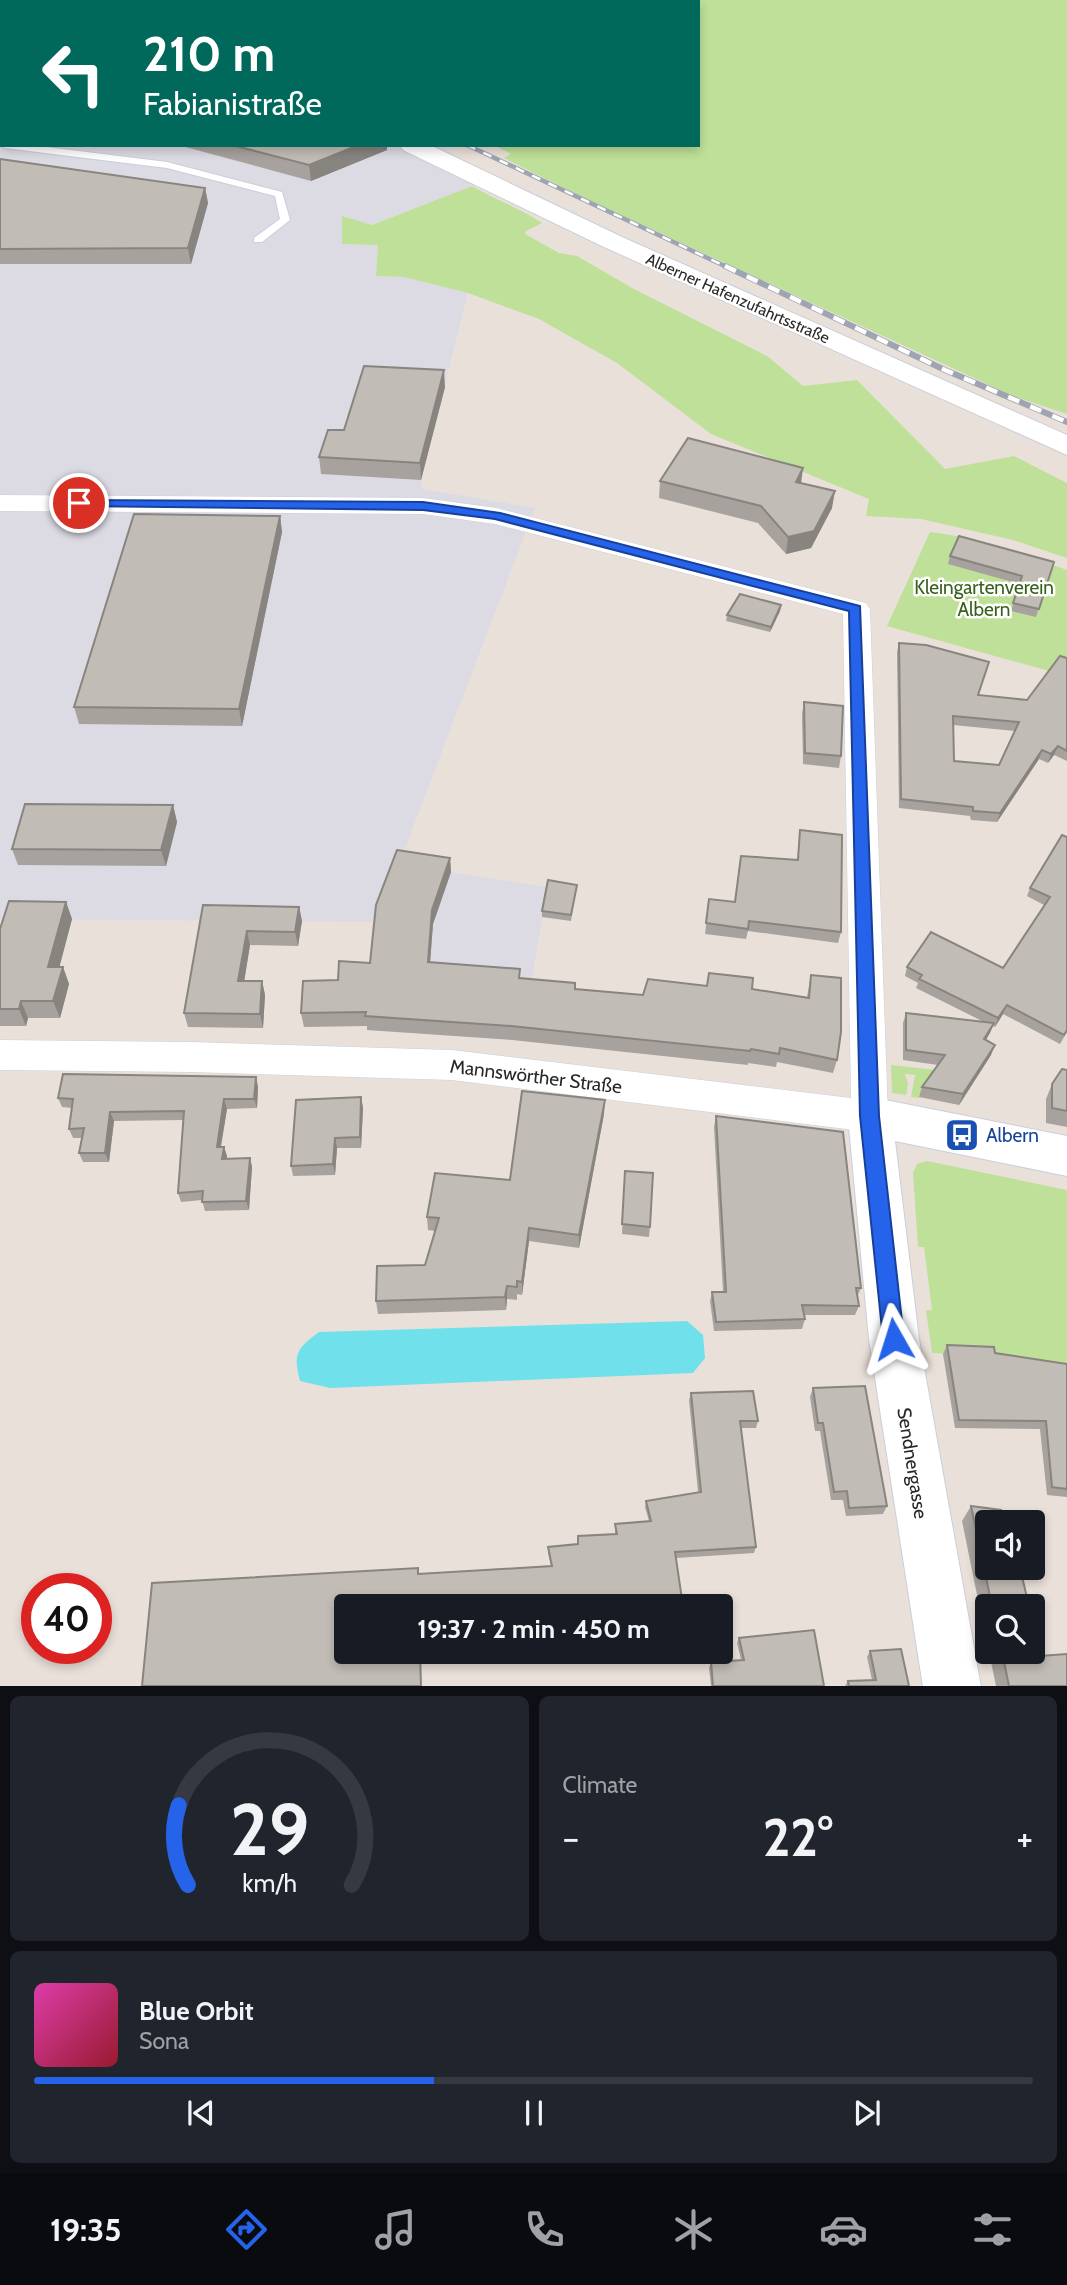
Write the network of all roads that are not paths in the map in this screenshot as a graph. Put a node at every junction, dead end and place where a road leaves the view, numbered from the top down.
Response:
1 (18, 147) edge
2 (415, 147) edge
3 (258, 240) dead end
4 (1067, 446) edge
5 (0, 503) edge
6 (0, 1055) edge
7 (870, 1116) junction
8 (1067, 1156) edge
9 (952, 1686) edge

1 - 3 lane
2 - 4 main road, Alberner Hafenzufahrtsstraße
5 - 7 street, Sendnergasse
6 - 7 street, Mannswörther Straße
7 - 8 main road, Mannswörther Straße
7 - 9 main road, Sendnergasse

